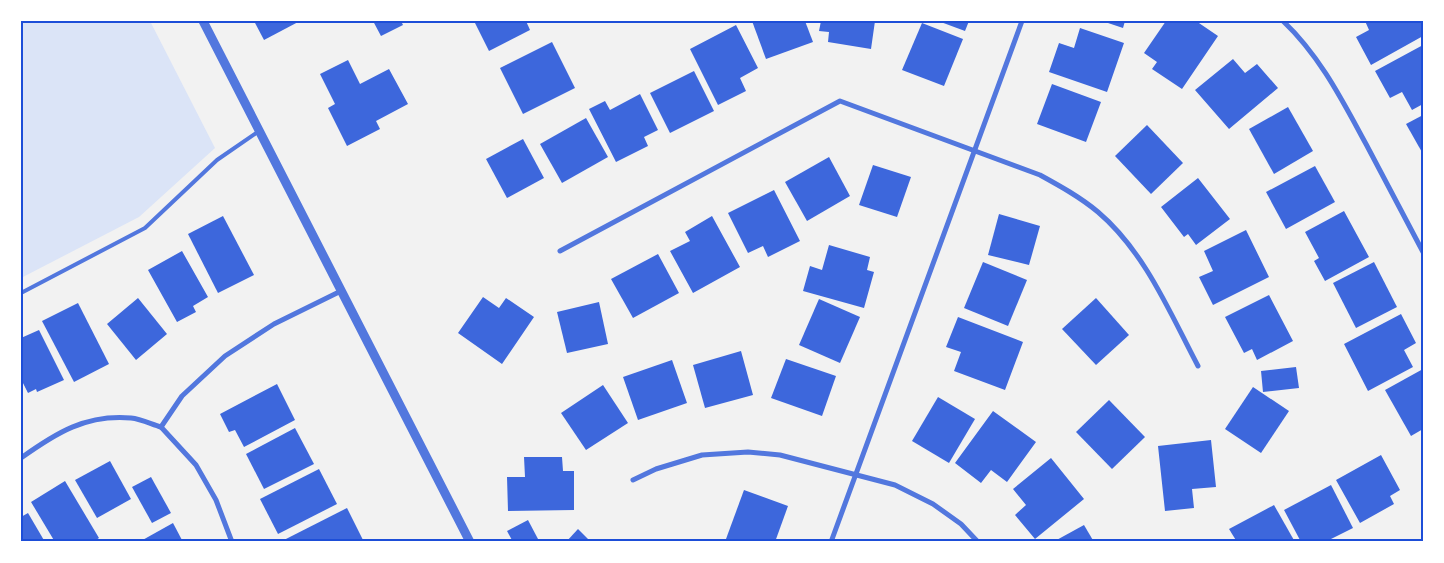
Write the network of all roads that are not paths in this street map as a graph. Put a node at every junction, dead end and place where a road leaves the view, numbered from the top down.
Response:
1 (203, 21) edge
2 (1022, 21) edge
3 (1283, 21) edge
4 (259, 131) junction
5 (974, 150) junction
6 (560, 251) dead end
7 (1423, 252) edge
8 (341, 291) junction
9 (21, 293) edge
10 (1198, 366) dead end
11 (161, 427) junction
12 (21, 458) edge
13 (856, 475) junction
14 (633, 480) dead end
15 (232, 542) edge
16 (470, 542) edge
17 (831, 542) edge
18 (978, 542) edge

1 - 4 street
2 - 5 street
3 - 7 street
4 - 8 street
4 - 9 lane
5 - 6 street
5 - 10 street
5 - 13 street
8 - 11 street
8 - 16 street
11 - 12 street
11 - 15 street
13 - 14 street
13 - 17 street
13 - 18 street

